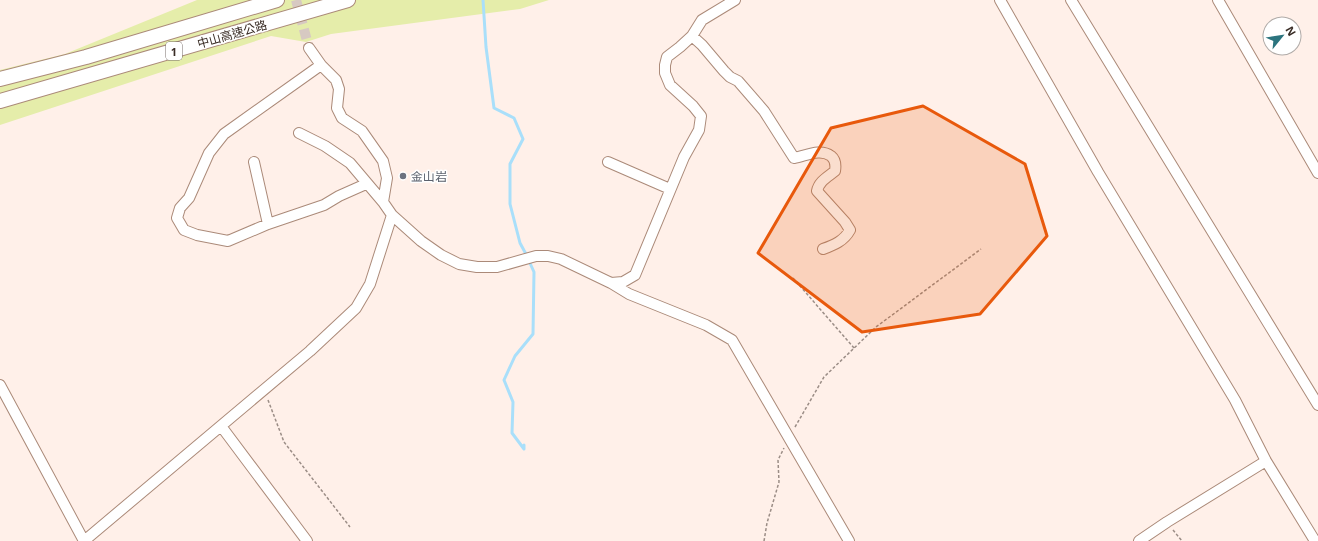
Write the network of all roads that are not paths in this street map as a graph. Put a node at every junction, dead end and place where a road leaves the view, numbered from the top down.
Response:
1 (277, 0) edge
2 (348, 0) edge
3 (735, 0) edge
4 (1000, 0) edge
5 (1071, 0) edge
6 (1218, 0) edge
7 (692, 36) junction
8 (309, 48) tunnel mouth
9 (321, 65) junction
10 (0, 79) edge
11 (0, 101) edge
12 (299, 133) dead end
13 (254, 162) dead end
14 (608, 162) dead end
15 (1318, 173) edge
16 (366, 184) junction
17 (670, 189) junction
18 (382, 202) junction
19 (392, 215) junction
20 (268, 224) junction
21 (823, 249) dead end
22 (611, 282) junction
23 (0, 385) edge
24 (1318, 405) edge
25 (221, 426) junction
26 (1266, 461) junction
27 (84, 541) edge
28 (307, 541) edge
29 (849, 541) edge
30 (1139, 541) edge
31 (1315, 541) edge

1 - 10 highway, 中山高速公路 / 1
2 - 11 highway, 中山高速公路 / 1
3 - 7 street
4 - 26 street
5 - 24 street
6 - 15 street
7 - 17 street
7 - 21 street
8 - 9 street
9 - 18 street
9 - 20 street
12 - 16 street
13 - 20 street
14 - 17 street
16 - 18 street
16 - 20 street
17 - 22 street
18 - 19 street
19 - 22 street
19 - 25 street
22 - 29 street
23 - 27 street
25 - 27 street
25 - 28 street
26 - 30 street
26 - 31 street

